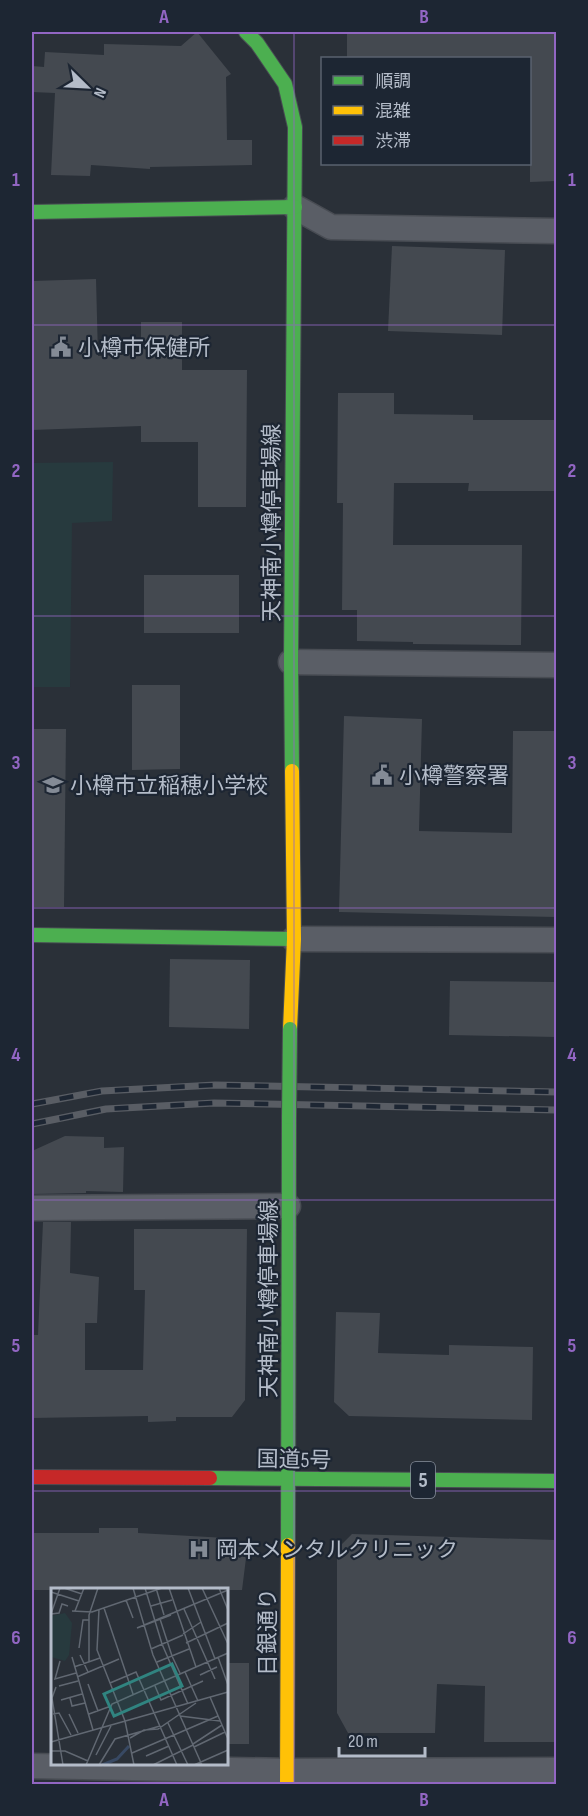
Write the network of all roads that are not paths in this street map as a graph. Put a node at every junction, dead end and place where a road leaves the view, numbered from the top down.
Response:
1 (246, 32) edge
2 (261, 37) edge
3 (295, 207) junction
4 (32, 212) edge
5 (556, 231) edge
6 (291, 662) junction
7 (556, 665) edge
8 (32, 935) edge
9 (294, 939) junction
10 (556, 940) edge
11 (288, 1206) junction
12 (32, 1208) edge
13 (32, 1477) edge
14 (289, 1480) junction
15 (556, 1481) edge
16 (32, 1766) edge
17 (546, 1775) edge
18 (287, 1778) edge

1 - 2 main road, 天神南小樽停車場線
2 - 3 main road, 天神南小樽停車場線
3 - 4 main road
3 - 5 street
3 - 6 main road, 天神南小樽停車場線
6 - 7 street
6 - 9 main road, 天神南小樽停車場線
8 - 9 main road
9 - 10 street
9 - 11 main road, 天神南小樽停車場線, bridge
11 - 12 street
11 - 14 main road, 天神南小樽停車場線
13 - 14 main road, 国道5号 / 5
14 - 15 main road, 国道5号 / 5
14 - 18 main road, 日銀通り
16 - 18 street
17 - 18 street

